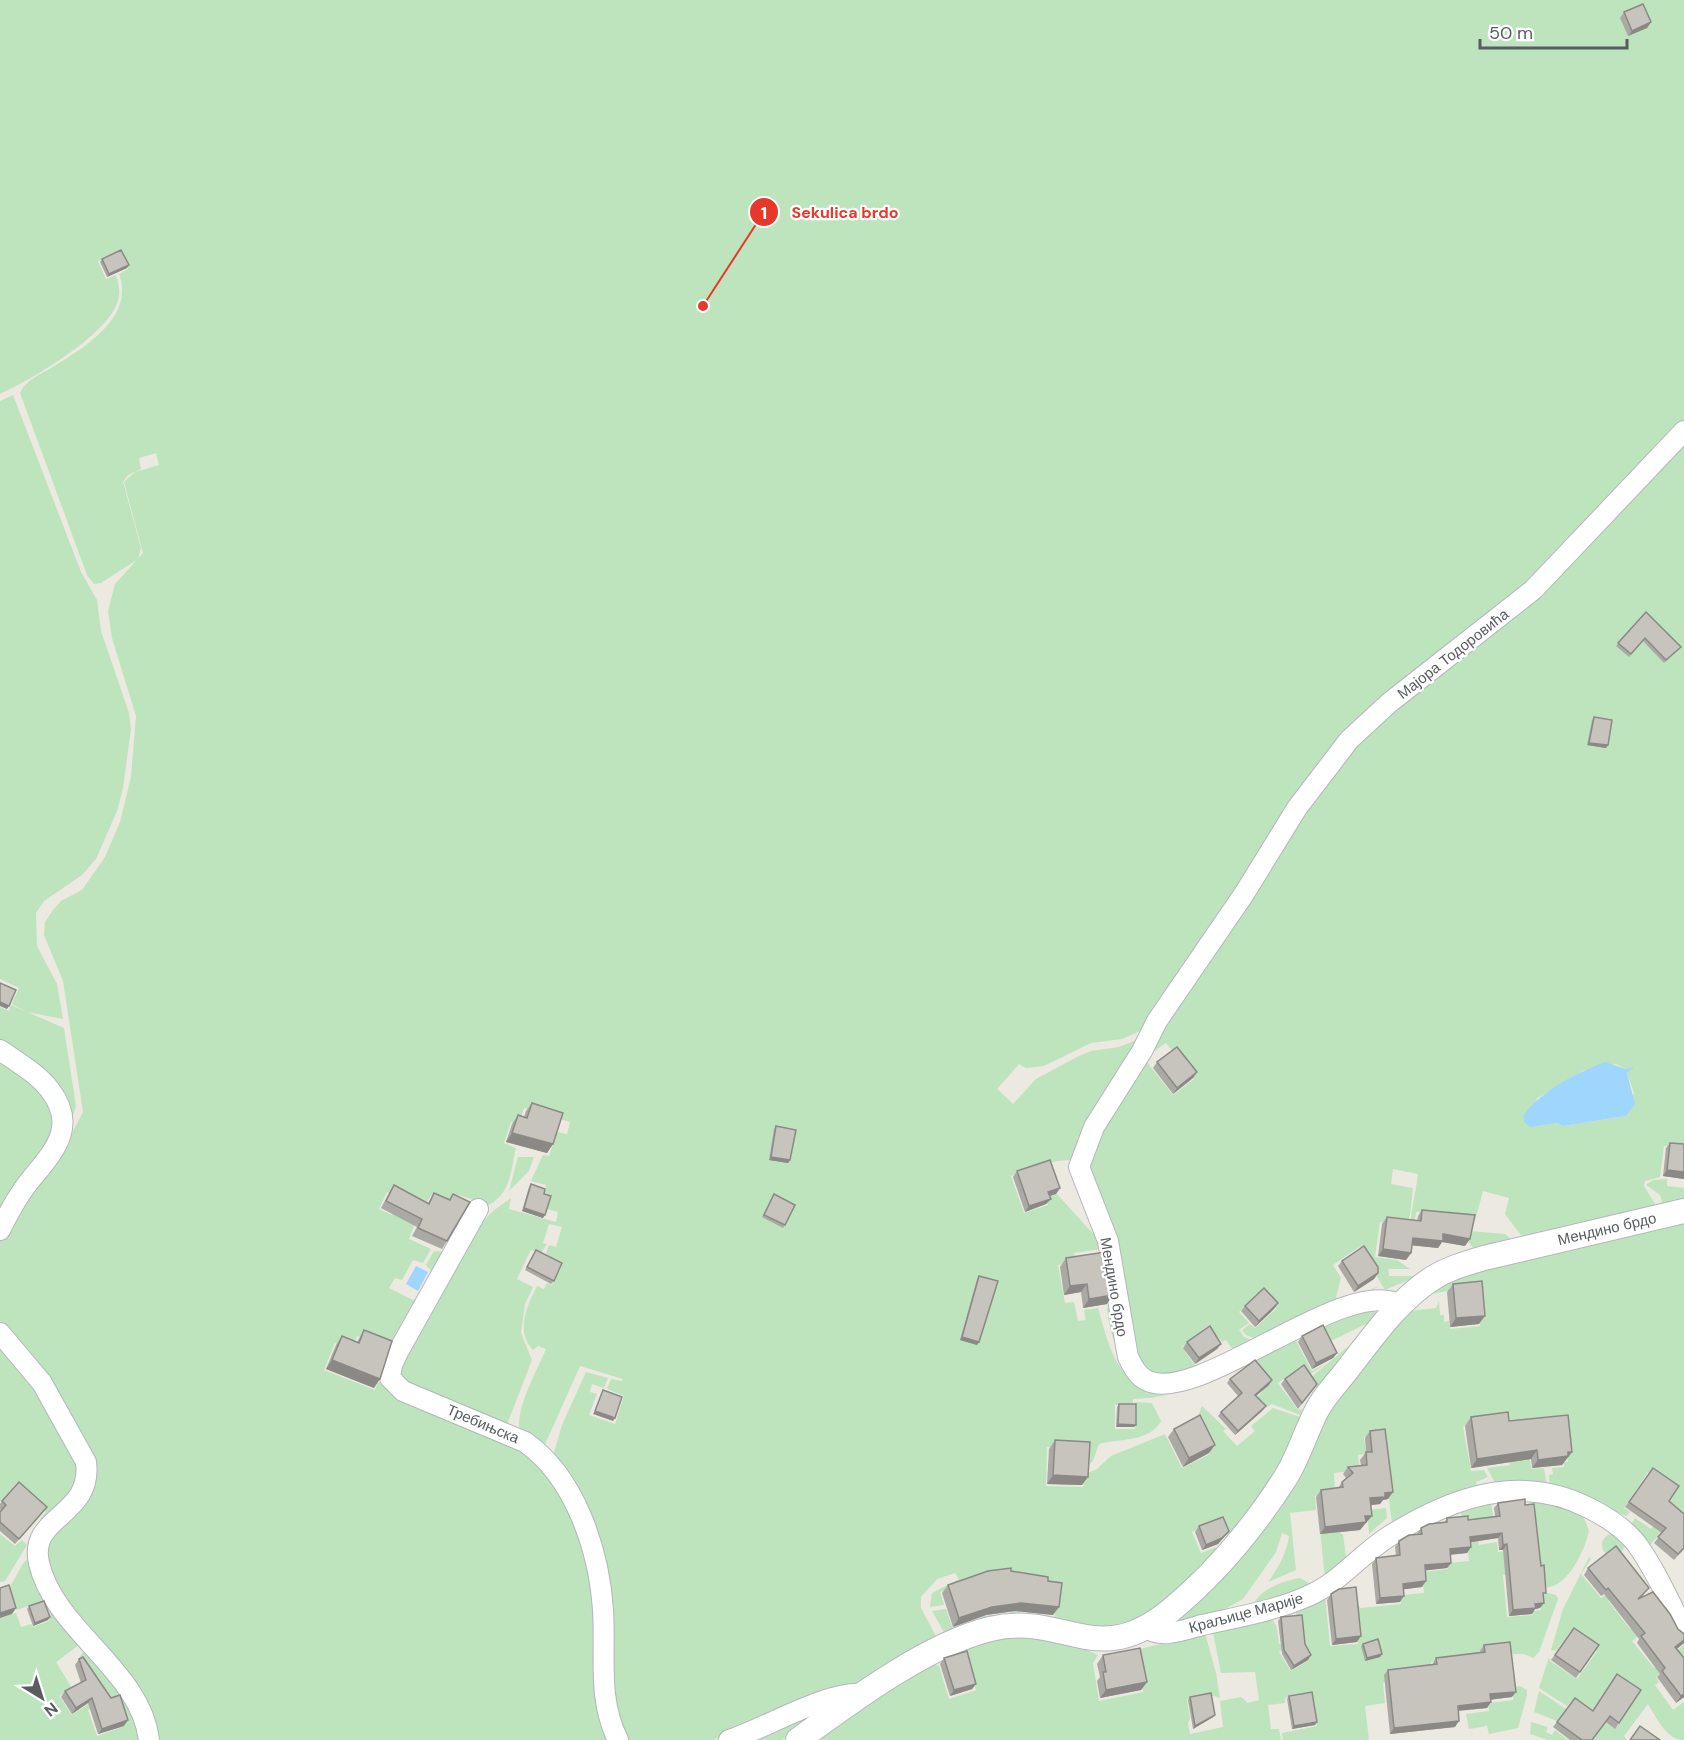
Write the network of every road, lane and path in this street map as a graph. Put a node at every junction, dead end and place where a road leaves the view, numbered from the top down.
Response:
1 (1684, 431) edge
2 (1244, 894) joint
3 (0, 1050) edge
4 (478, 1209) dead end
5 (1684, 1211) edge
6 (0, 1230) edge
7 (1400, 1305) junction
8 (0, 1333) edge
9 (1146, 1627) junction
10 (1684, 1630) edge
11 (862, 1694) junction
12 (149, 1740) edge
13 (618, 1740) edge
14 (729, 1740) edge
15 (798, 1740) edge

1 - 2 street, Мајора Тодоровића
2 - 7 street, Мендино брдо
3 - 6 street
4 - 13 street, Требињска
5 - 7 street, Мендино брдо
7 - 9 street, Мендино брдо
8 - 12 street
9 - 10 street, Краљице Марије
9 - 11 street, Мендино брдо
11 - 14 street
11 - 15 street, Мендино брдо

